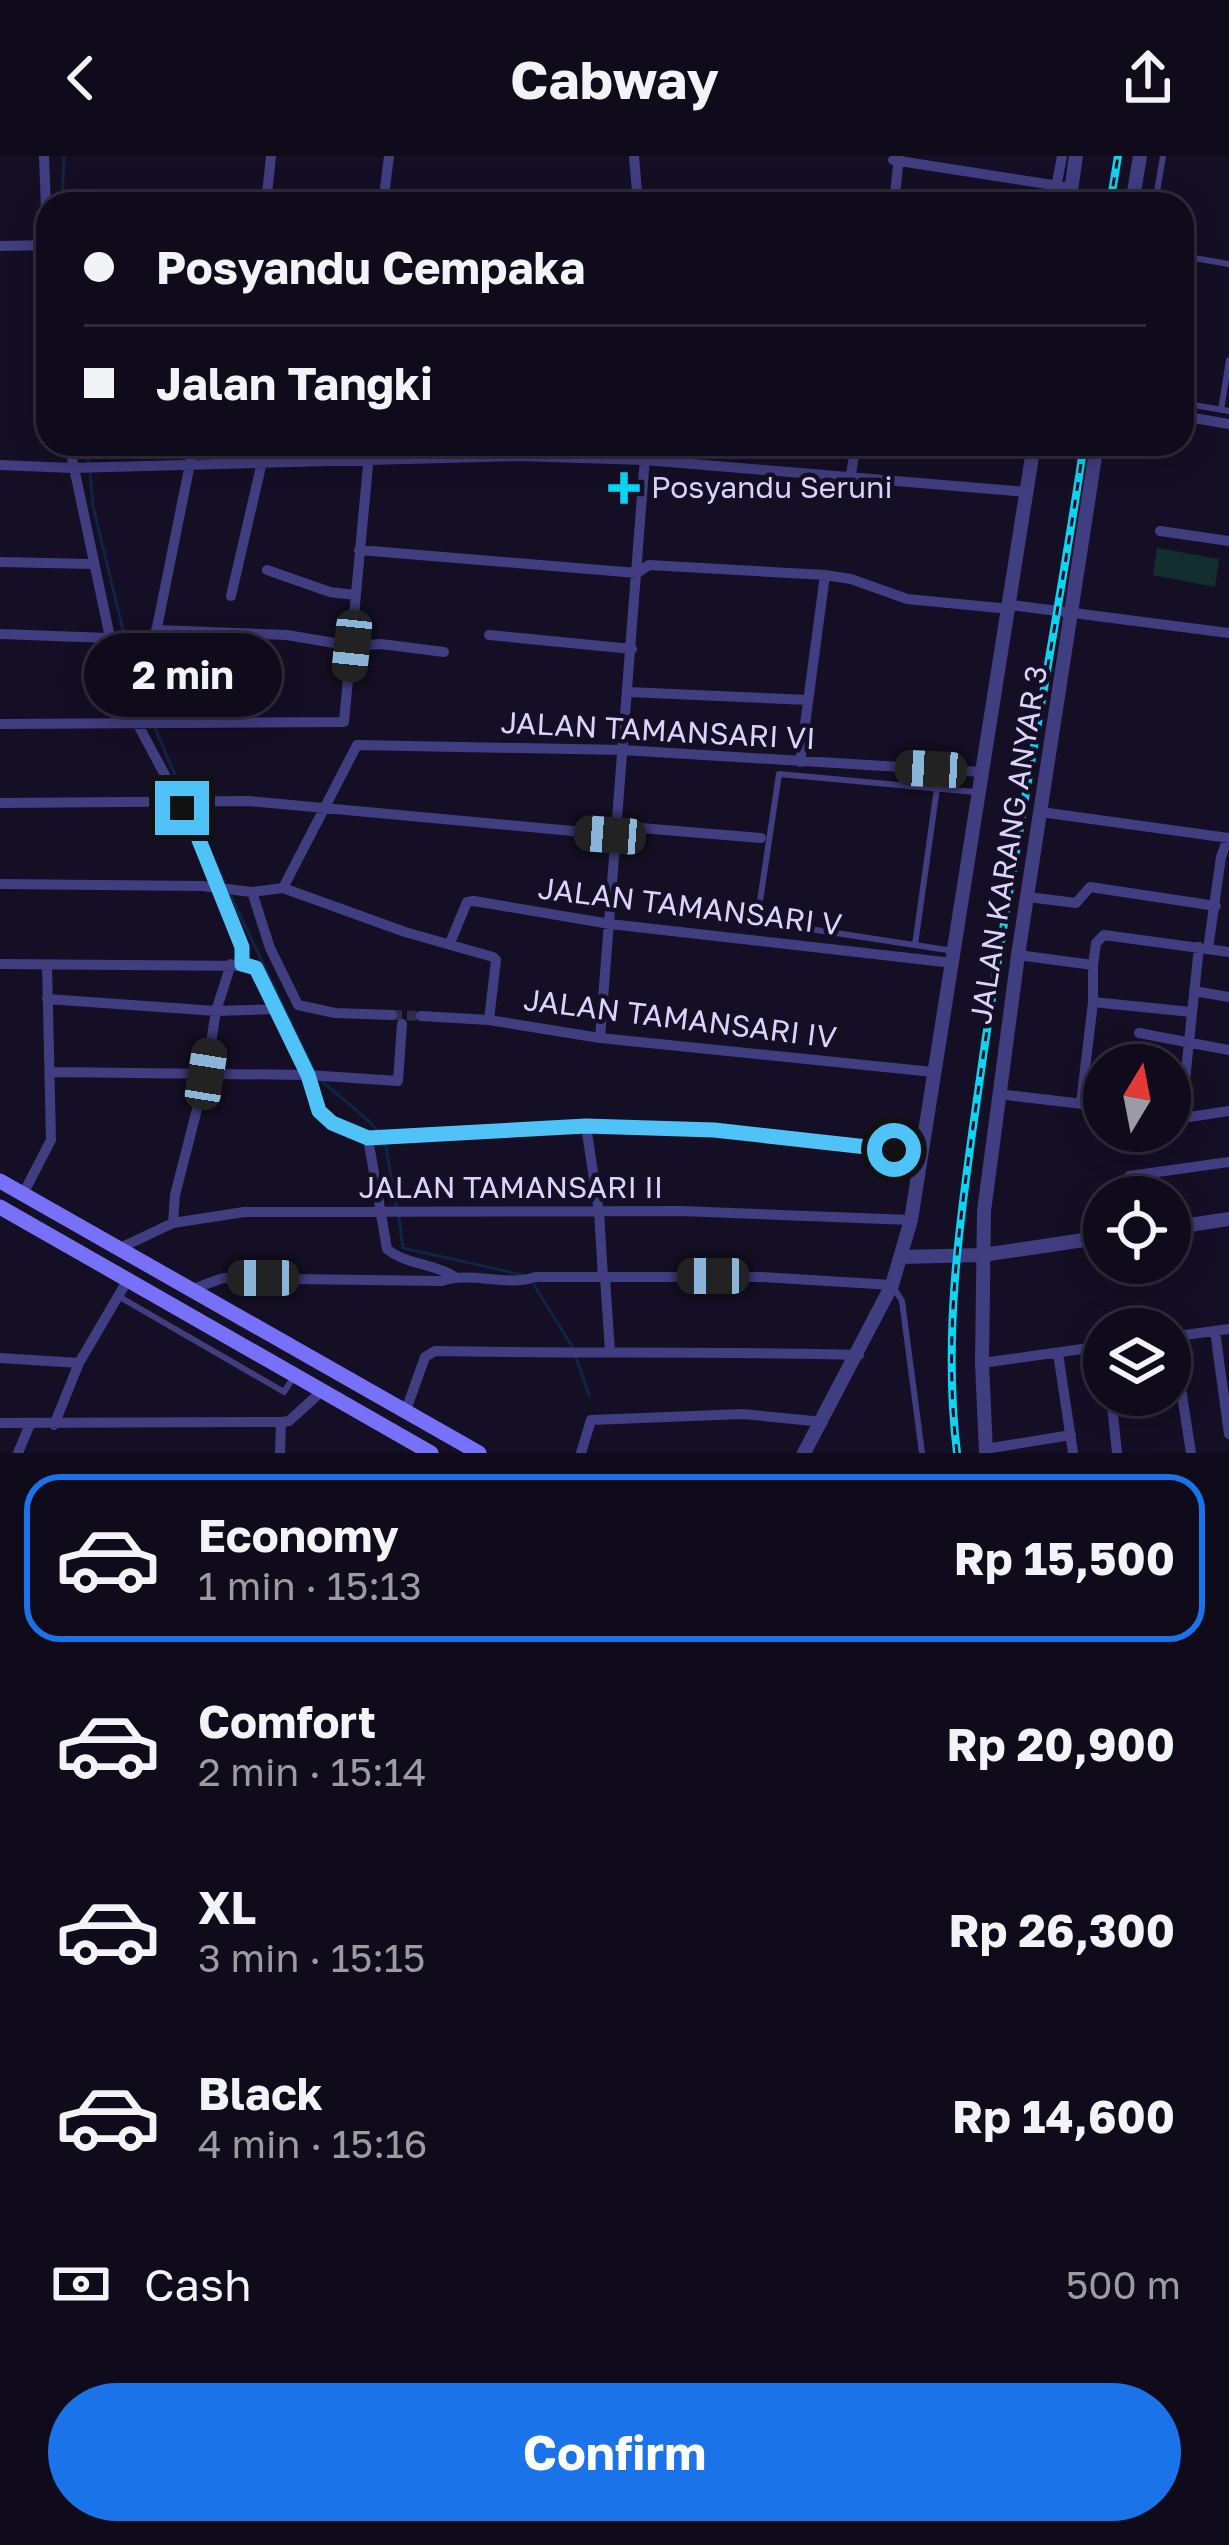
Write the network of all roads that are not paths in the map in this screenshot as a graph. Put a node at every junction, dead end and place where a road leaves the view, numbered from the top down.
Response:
1 (44, 156) edge
2 (271, 156) edge
3 (389, 156) edge
4 (634, 156) edge
5 (1062, 156) edge
6 (1076, 156) edge
7 (1139, 156) edge
8 (1163, 156) edge
9 (896, 158) edge
10 (45, 192) edge
11 (267, 192) edge
12 (384, 192) edge
13 (637, 192) edge
14 (892, 192) edge
15 (1066, 192) edge
16 (1134, 192) edge
17 (1157, 192) edge
18 (0, 245) edge
19 (36, 245) edge
20 (1194, 258) edge
21 (1229, 264) edge
22 (1229, 360) edge
23 (1194, 405) edge
24 (1225, 410) edge
25 (1194, 418) edge
26 (1229, 424) edge
27 (76, 456) edge
28 (191, 456) edge
29 (369, 456) edge
30 (645, 456) edge
31 (854, 456) edge
32 (1032, 456) edge
33 (1095, 456) edge
34 (369, 460) junction
35 (645, 460) junction
36 (262, 462) junction
37 (189, 464) junction
38 (0, 466) edge
39 (82, 467) junction
40 (850, 480) junction
41 (1027, 492) junction
42 (1160, 531) dead end
43 (1229, 541) edge
44 (359, 550) junction
45 (0, 562) edge
46 (92, 564) junction
47 (267, 570) dead end
48 (637, 573) junction
49 (824, 575) junction
50 (355, 595) junction
51 (231, 596) dead end
52 (1010, 607) junction
53 (1072, 614) junction
54 (156, 630) junction
55 (1229, 633) edge
56 (0, 634) edge
57 (489, 635) dead end
58 (108, 638) junction
59 (352, 646) junction
60 (632, 649) junction
61 (445, 652) dead end
62 (125, 667) junction
63 (628, 692) junction
64 (808, 700) junction
65 (139, 721) junction
66 (344, 722) junction
67 (0, 724) edge
68 (357, 745) junction
69 (623, 750) junction
70 (800, 762) junction
71 (982, 772) junction
72 (937, 788) junction
73 (979, 793) junction
74 (178, 801) junction
75 (0, 802) edge
76 (327, 807) junction
77 (1041, 812) junction
78 (617, 831) junction
79 (760, 838) dead end
80 (1229, 838) edge
81 (0, 884) edge
82 (220, 888) junction
83 (283, 888) junction
84 (1224, 891) edge
85 (248, 892) junction
86 (1028, 897) junction
87 (1216, 906) junction
88 (610, 924) junction
89 (450, 944) junction
90 (915, 945) junction
91 (1204, 948) junction
92 (1229, 952) edge
93 (1018, 956) junction
94 (954, 957) junction
95 (0, 964) edge
96 (47, 964) junction
97 (237, 964) junction
98 (1093, 965) junction
99 (1194, 991) junction
100 (1229, 997) edge
101 (47, 999) junction
102 (1093, 1002) junction
103 (277, 1010) junction
104 (216, 1011) junction
105 (1191, 1012) junction
106 (421, 1016) tunnel mouth
107 (490, 1020) junction
108 (1139, 1033) dead end
109 (600, 1038) junction
110 (1189, 1041) junction
111 (1088, 1044) edge
112 (1188, 1044) edge
113 (1229, 1050) edge
114 (52, 1072) junction
115 (933, 1072) junction
116 (206, 1074) junction
117 (309, 1075) junction
118 (1083, 1093) edge
119 (998, 1094) junction
120 (1082, 1103) joint
121 (1229, 1112) edge
122 (1191, 1117) edge
123 (586, 1126) junction
124 (378, 1136) junction
125 (922, 1154) junction
126 (1229, 1162) edge
127 (1129, 1175) dead end
128 (0, 1181) edge
129 (22, 1194) junction
130 (0, 1207) edge
131 (599, 1212) junction
132 (393, 1214) junction
133 (1229, 1219) edge
134 (911, 1220) junction
135 (173, 1223) junction
136 (1191, 1225) edge
137 (1083, 1241) edge
138 (118, 1250) junction
139 (983, 1255) junction
140 (901, 1257) junction
141 (455, 1276) junction
142 (604, 1278) junction
143 (892, 1285) junction
144 (123, 1288) junction
145 (190, 1290) junction
146 (1229, 1329) edge
147 (1215, 1331) junction
148 (1191, 1334) edge
149 (1083, 1349) edge
150 (610, 1351) junction
151 (1058, 1353) junction
152 (859, 1355) junction
153 (0, 1358) edge
154 (79, 1363) junction
155 (982, 1364) junction
156 (323, 1390) junction
157 (406, 1410) junction
158 (1114, 1416) edge
159 (1185, 1416) edge
160 (281, 1422) junction
161 (824, 1422) junction
162 (0, 1423) edge
163 (29, 1424) junction
164 (54, 1425) junction
165 (1229, 1434) edge
166 (1071, 1436) junction
167 (1024, 1448) edge
168 (473, 1451) edge
169 (985, 1451) edge
170 (18, 1453) edge
171 (280, 1453) edge
172 (431, 1453) edge
173 (581, 1453) edge
174 (804, 1453) edge
175 (922, 1453) edge
176 (1073, 1453) edge
177 (1118, 1453) edge
178 (1191, 1453) edge

1 - 10 street
2 - 11 street
3 - 12 street
4 - 13 street
5 - 15 street
6 - 15 street
7 - 16 street
8 - 17 lane
9 - 14 street
9 - 15 street
18 - 19 street
20 - 21 lane
22 - 24 lane
23 - 24 lane
25 - 26 street
27 - 39 street
28 - 37 street
29 - 34 street
30 - 35 street
31 - 40 street
32 - 41 street
33 - 53 street, JALAN KARANG ANYAR 3
34 - 35 street
34 - 36 street
34 - 44 street
35 - 40 street
35 - 48 street
36 - 37 street
36 - 51 street
37 - 39 street
37 - 54 street
38 - 39 street
39 - 46 street
40 - 41 street
41 - 52 street
42 - 43 street
44 - 48 street
44 - 50 street
45 - 46 street
46 - 58 street
47 - 50 street
48 - 49 street
48 - 60 street
49 - 52 street
49 - 64 street
50 - 59 street
52 - 53 street
52 - 71 street
53 - 55 street
53 - 77 street, JALAN KARANG ANYAR 3
54 - 59 street
54 - 62 street
56 - 58 street
57 - 60 street
58 - 62 street
59 - 61 street
59 - 66 street
60 - 63 street
62 - 65 street
63 - 64 street
63 - 69 street
64 - 70 street
65 - 66 street
65 - 67 street
65 - 74 street
66 - 68 street
68 - 69 street, JALAN TAMANSARI VI
68 - 76 street
69 - 70 street, JALAN TAMANSARI VI
69 - 78 street
70 - 71 street, JALAN TAMANSARI VI
71 - 73 street
72 - 73 lane
72 - 90 lane
72 - 90 lane
73 - 94 street
74 - 75 street
74 - 76 street
74 - 82 street
76 - 78 street
76 - 83 street
77 - 80 street
77 - 86 street, JALAN KARANG ANYAR 3
78 - 79 street
78 - 88 street
80 - 84 street
81 - 82 street
82 - 85 street
82 - 97 street
83 - 85 street
83 - 89 street
84 - 87 street
85 - 117 street
86 - 87 street
86 - 93 street, JALAN KARANG ANYAR 3
87 - 91 street
88 - 89 street, JALAN TAMANSARI V
88 - 94 street, JALAN TAMANSARI V
88 - 109 street
89 - 107 street
90 - 94 lane
91 - 92 street
91 - 98 street
91 - 99 street
93 - 98 street
93 - 119 street, JALAN KARANG ANYAR 3
94 - 115 street
95 - 96 street
96 - 97 street
96 - 101 street
97 - 103 street
97 - 104 street
98 - 102 street
99 - 100 street
99 - 105 street
101 - 104 street
101 - 114 street
102 - 105 street
102 - 111 street
103 - 104 street
103 - 117 street
104 - 116 street
105 - 110 street
106 - 107 street, JALAN TAMANSARI IV
107 - 109 street, JALAN TAMANSARI IV
108 - 110 street
109 - 115 street, JALAN TAMANSARI IV
110 - 112 street
110 - 113 street
114 - 116 street
114 - 129 street
115 - 125 street
116 - 117 street
116 - 135 street
117 - 124 street
118 - 120 street
119 - 120 street
119 - 139 street, JALAN KARANG ANYAR 3
121 - 122 street
123 - 124 street
123 - 125 street
123 - 131 street
124 - 132 street
125 - 134 street
126 - 127 street
128 - 129 main road
129 - 138 main road
130 - 144 main road
131 - 132 street, JALAN TAMANSARI II
131 - 134 street, JALAN TAMANSARI II
131 - 142 street
132 - 135 street, JALAN TAMANSARI II
132 - 141 street
133 - 136 street
134 - 140 street
135 - 138 street, JALAN TAMANSARI II
137 - 139 street
138 - 145 main road
139 - 140 street
139 - 155 street, JALAN KARANG ANYAR 3
140 - 143 street
141 - 142 street
141 - 145 street
142 - 143 street
142 - 150 street
143 - 152 street
143 - 175 lane
144 - 154 street
144 - 156 main road
145 - 157 main road
146 - 147 street
147 - 148 street
147 - 165 street
149 - 151 street
150 - 152 street
150 - 157 street
151 - 155 street
151 - 166 street
152 - 161 street
153 - 154 street
154 - 164 street
155 - 169 street, JALAN KARANG ANYAR 3
156 - 160 street
156 - 172 main road
157 - 168 main road
158 - 177 street
159 - 178 street
160 - 164 street
160 - 171 street
161 - 173 street
161 - 174 street
162 - 163 street
163 - 164 street
163 - 170 street
166 - 167 street
166 - 176 street
167 - 169 street

